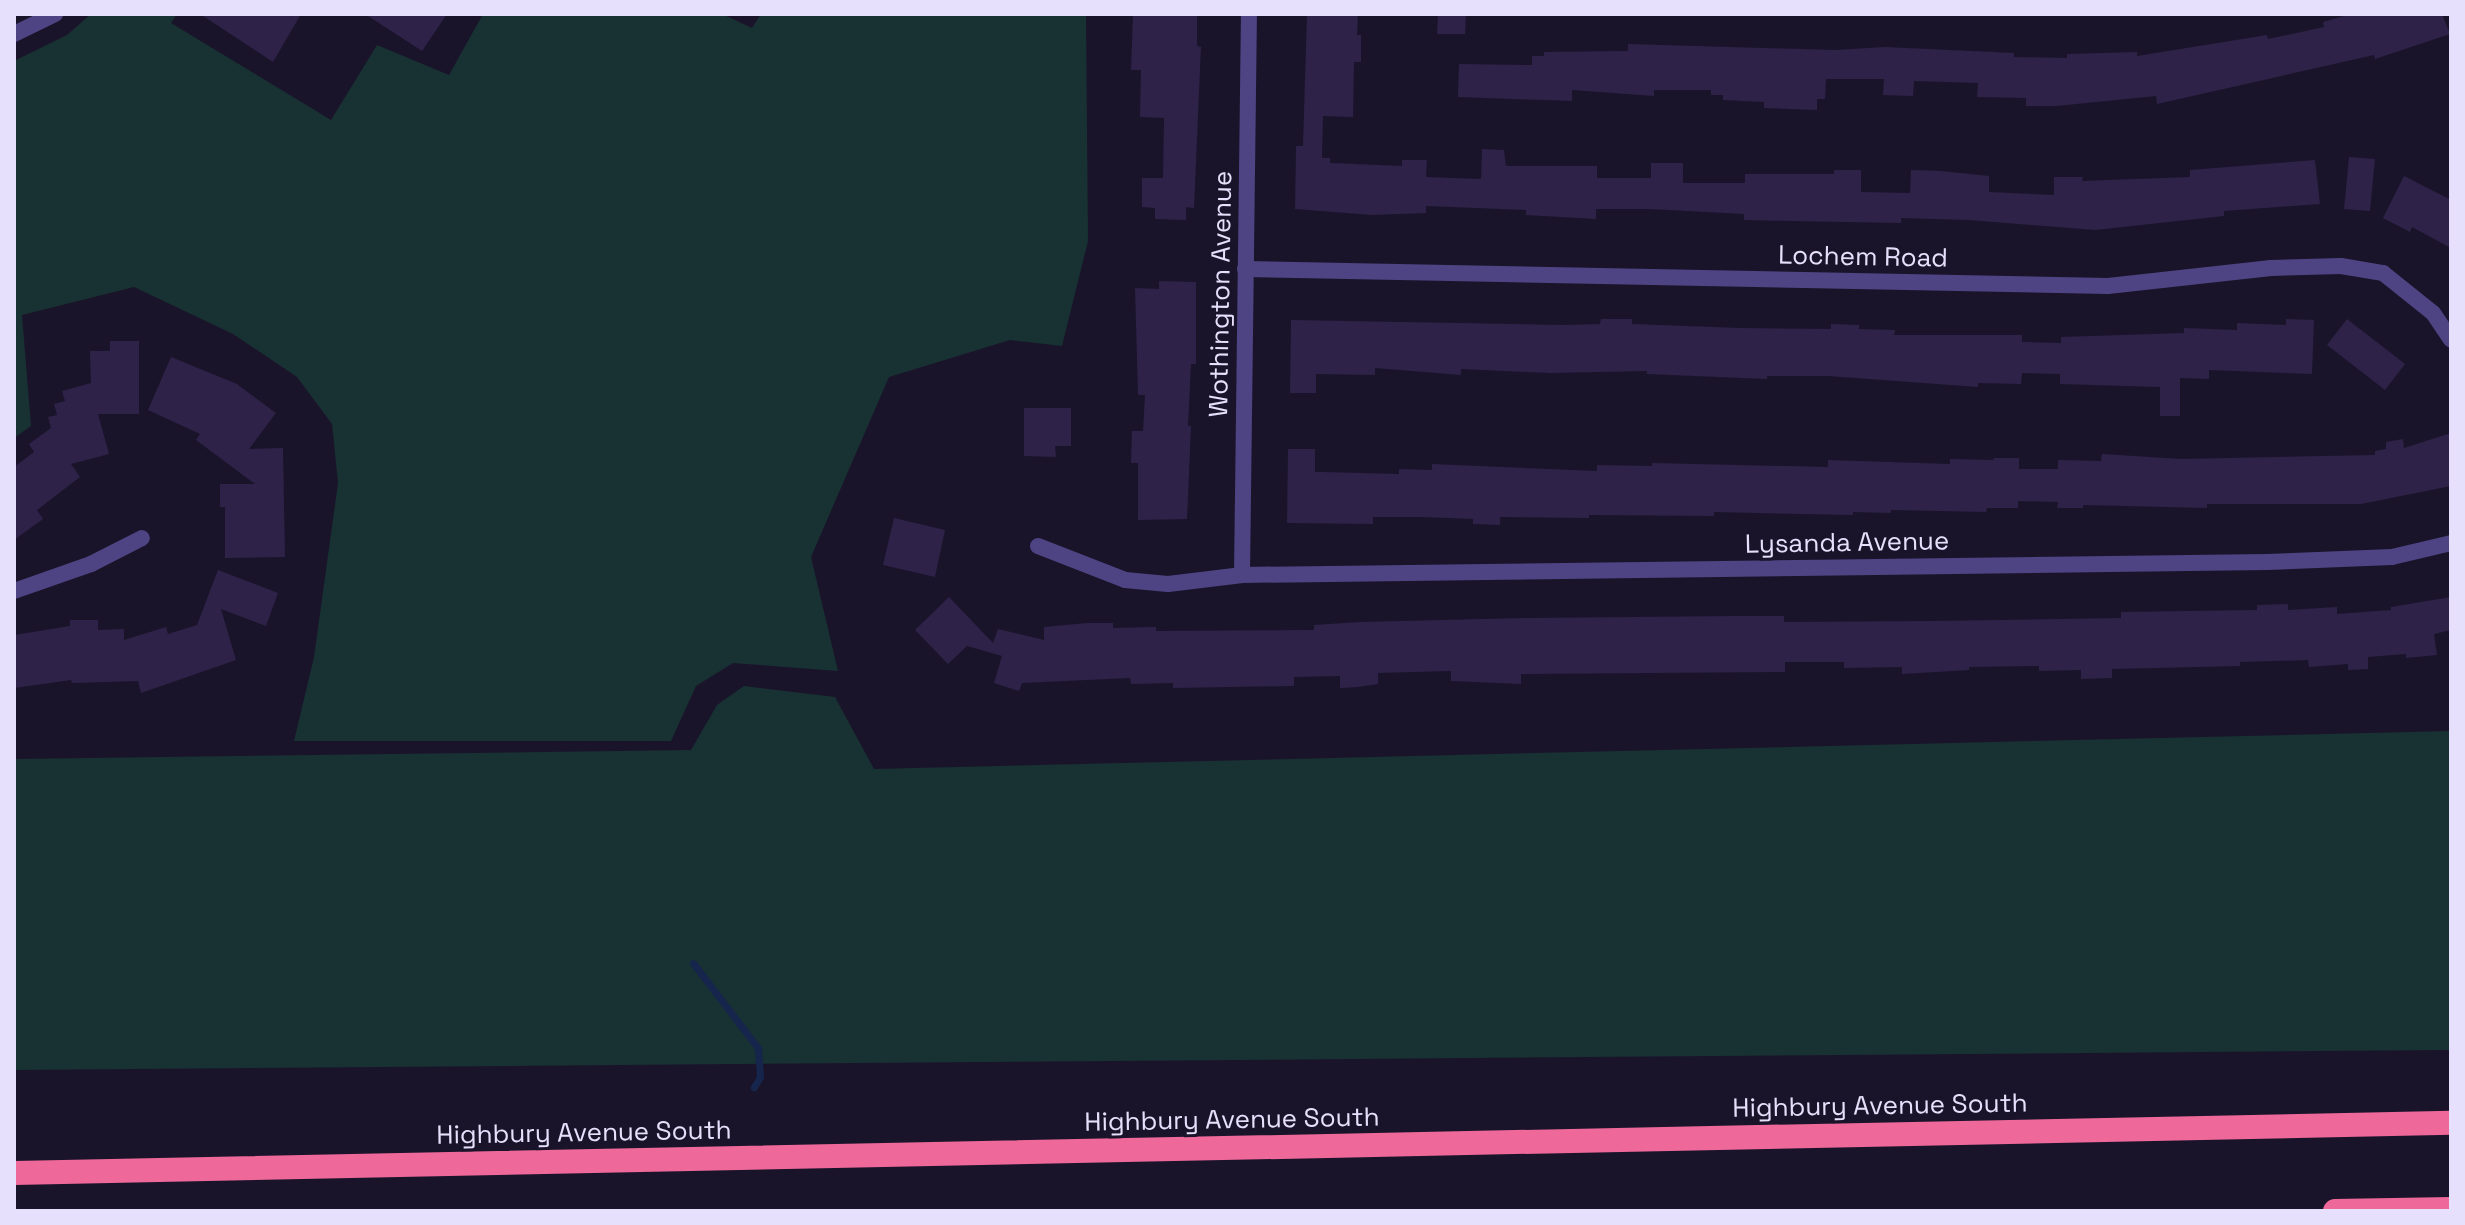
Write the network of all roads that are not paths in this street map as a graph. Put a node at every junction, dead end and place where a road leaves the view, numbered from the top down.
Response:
1 (55, 14) edge
2 (1249, 14) edge
3 (14, 34) edge
4 (1245, 269) junction
5 (2451, 340) edge
6 (142, 538) dead end
7 (2451, 543) edge
8 (1038, 546) dead end
9 (1242, 575) junction
10 (14, 591) edge
11 (2451, 1123) edge
12 (14, 1173) edge
13 (2451, 1209) edge
14 (2335, 1211) edge

1 - 3 street
2 - 4 street, Wothington Avenue
4 - 5 street, Lochem Road
4 - 9 street, Wothington Avenue
6 - 10 street
7 - 9 street, Lysanda Avenue
8 - 9 street, Lysanda Avenue
11 - 12 highway, Highbury Avenue South
13 - 14 highway

